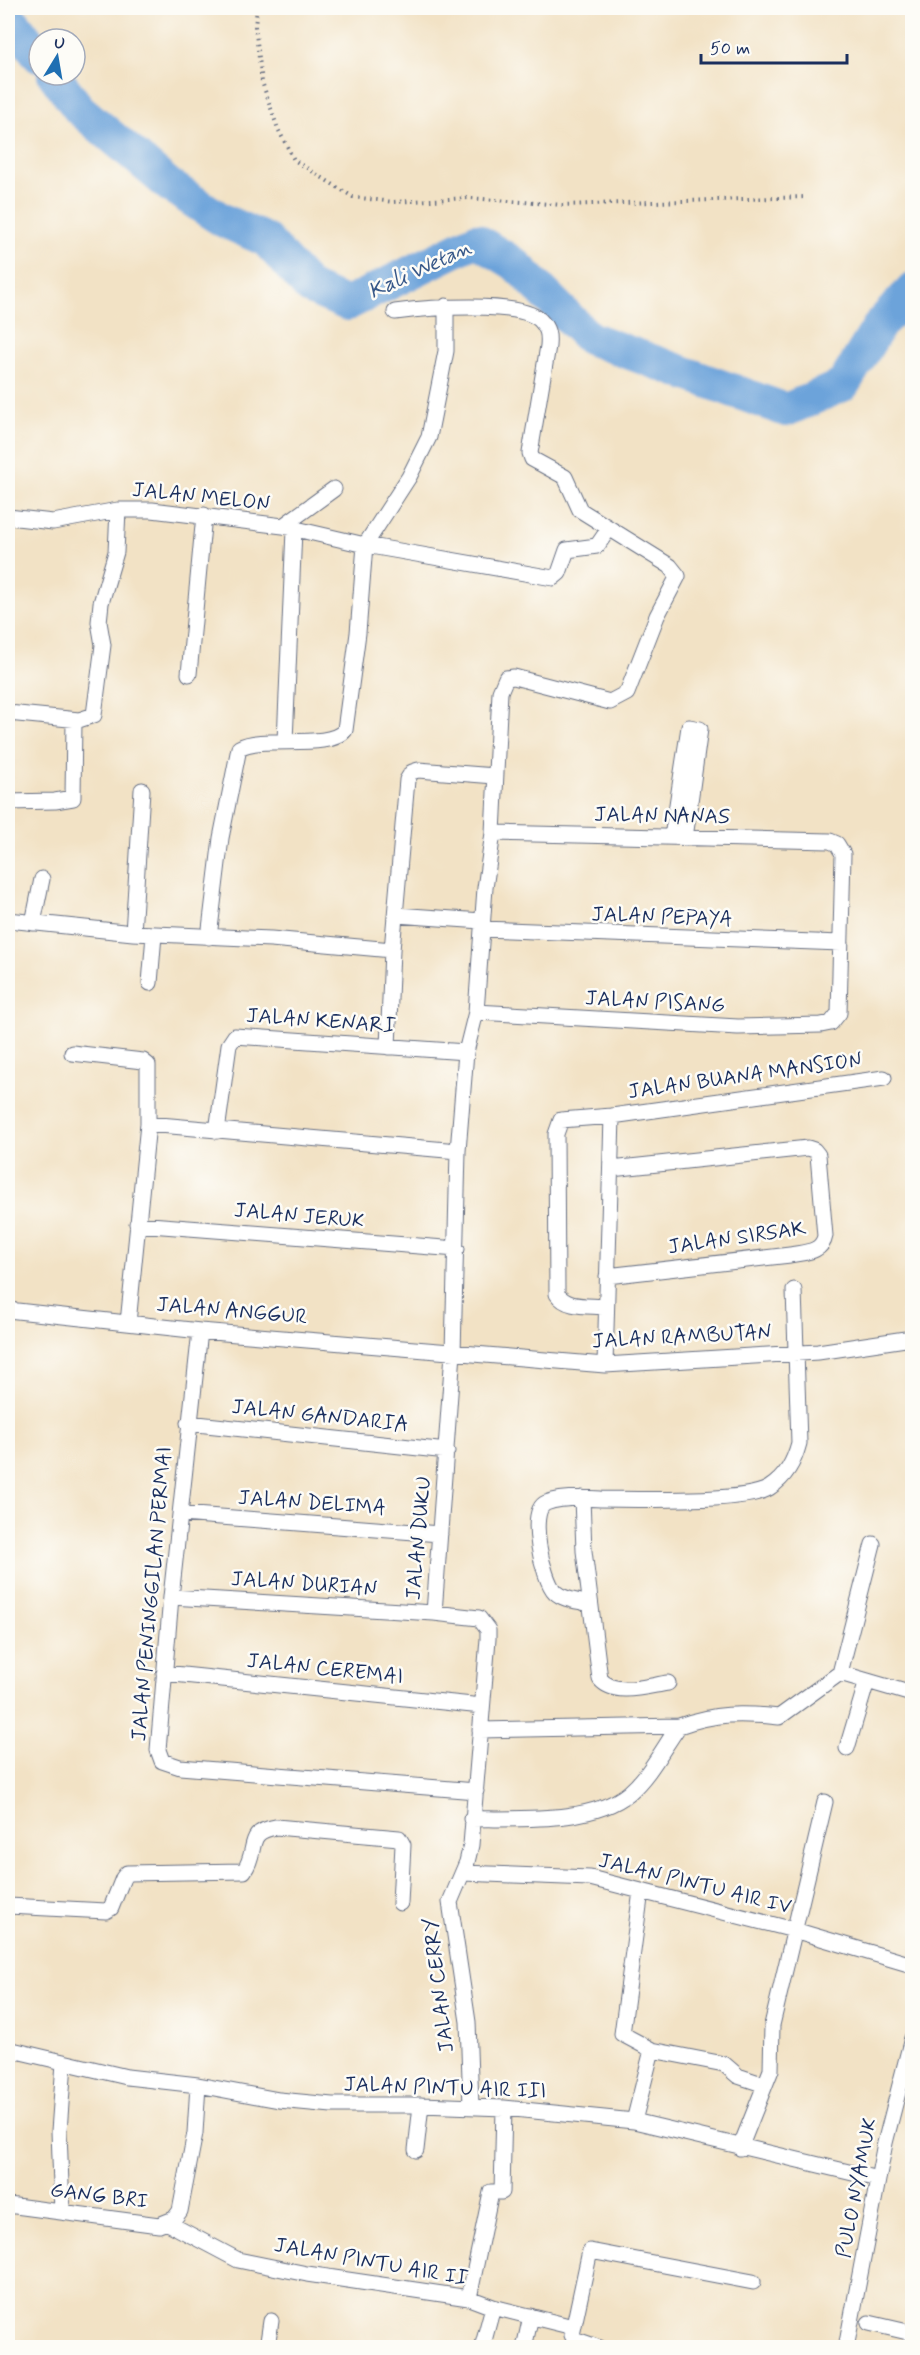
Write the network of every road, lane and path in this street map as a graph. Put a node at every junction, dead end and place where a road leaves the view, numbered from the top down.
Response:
1 (257, 8) edge
2 (806, 197) dead end
3 (446, 306) junction
4 (395, 312) dead end
5 (334, 489) dead end
6 (118, 510) junction
7 (204, 515) junction
8 (8, 517) edge
9 (289, 528) junction
10 (609, 530) junction
11 (365, 545) junction
12 (189, 674) dead end
13 (8, 713) edge
14 (74, 720) junction
15 (285, 741) junction
16 (495, 776) junction
17 (142, 790) dead end
18 (8, 802) edge
19 (493, 833) junction
20 (678, 837) junction
21 (42, 879) dead end
22 (396, 915) junction
23 (8, 920) edge
24 (33, 923) junction
25 (482, 925) junction
26 (133, 933) junction
27 (154, 935) junction
28 (209, 938) junction
29 (841, 943) junction
30 (392, 950) junction
31 (150, 982) dead end
32 (476, 1012) junction
33 (388, 1047) junction
34 (466, 1052) junction
35 (72, 1053) dead end
36 (884, 1078) dead end
37 (612, 1116) junction
38 (148, 1124) junction
39 (217, 1131) junction
40 (458, 1151) junction
41 (611, 1169) junction
42 (137, 1224) junction
43 (457, 1249) junction
44 (607, 1276) junction
45 (794, 1290) dead end
46 (606, 1307) junction
47 (8, 1310) edge
48 (128, 1323) junction
49 (200, 1331) junction
50 (912, 1338) edge
51 (794, 1351) junction
52 (453, 1353) junction
53 (605, 1365) junction
54 (189, 1423) junction
55 (447, 1451) junction
56 (582, 1498) junction
57 (181, 1514) junction
58 (440, 1534) junction
59 (873, 1544) dead end
60 (171, 1597) junction
61 (590, 1604) junction
62 (434, 1613) junction
63 (164, 1673) junction
64 (840, 1673) junction
65 (867, 1681) junction
66 (668, 1683) dead end
67 (912, 1694) edge
68 (482, 1706) junction
69 (684, 1724) junction
70 (480, 1730) junction
71 (846, 1748) dead end
72 (476, 1791) junction
73 (825, 1802) dead end
74 (471, 1819) junction
75 (465, 1867) junction
76 (641, 1891) junction
77 (400, 1903) dead end
78 (8, 1906) edge
79 (794, 1930) junction
80 (912, 1965) edge
81 (912, 2038) edge
82 (8, 2049) edge
83 (652, 2050) junction
84 (64, 2062) junction
85 (198, 2085) junction
86 (765, 2085) junction
87 (421, 2104) junction
88 (471, 2106) junction
89 (504, 2108) junction
90 (634, 2121) junction
91 (740, 2148) junction
92 (416, 2150) dead end
93 (878, 2179) junction
94 (8, 2205) edge
95 (62, 2212) junction
96 (168, 2223) junction
97 (753, 2282) dead end
98 (469, 2298) junction
99 (494, 2307) junction
100 (531, 2316) junction
101 (271, 2321) dead end
102 (869, 2323) dead end
103 (573, 2333) junction
104 (912, 2333) edge
105 (267, 2348) edge
106 (482, 2348) edge
107 (525, 2348) edge
108 (600, 2348) edge
109 (846, 2348) edge

1 - 2 path
3 - 4 street
3 - 10 street
3 - 11 street
5 - 9 street, JALAN MELON
6 - 7 street, JALAN MELON
6 - 8 street, JALAN MELON
6 - 14 street
7 - 9 street, JALAN MELON
7 - 12 street
9 - 11 street, JALAN MELON
9 - 15 street
10 - 11 street, JALAN MELON
10 - 16 street
11 - 15 street
13 - 14 street
14 - 18 street
15 - 28 street
16 - 19 street
16 - 22 street
17 - 26 street
19 - 20 street, JALAN NANAS
19 - 25 street
20 - 20 street
20 - 29 street, JALAN NANAS
21 - 24 street
22 - 25 street
22 - 30 street
23 - 24 street
24 - 26 street
25 - 29 street, JALAN PEPAYA
25 - 32 street
26 - 27 street
27 - 28 street
27 - 31 street
28 - 30 street
29 - 32 street, JALAN PISANG
30 - 33 street
32 - 34 street
33 - 34 street, JALAN KENARI
33 - 39 street, JALAN KENARI
34 - 40 street
35 - 38 street
36 - 37 street, JALAN BUANA MANSION
37 - 41 street, JALAN BUANA MANSION
37 - 46 street, JALAN BUANA MANSION
38 - 39 street
38 - 42 street
39 - 40 street
40 - 43 street
41 - 44 street, JALAN BUANA MANSION
41 - 44 street, JALAN SIRSAK
42 - 43 street, JALAN JERUK
42 - 48 street
43 - 52 street
44 - 46 street, JALAN BUANA MANSION
45 - 51 street
46 - 53 street, JALAN BUANA MANSION
47 - 48 street, JALAN ANGGUR
48 - 49 street, JALAN ANGGUR
49 - 52 street, JALAN ANGGUR
49 - 54 street, JALAN PENINGGILAN PERMAI
50 - 51 street, JALAN RAMBUTAN
51 - 53 street, JALAN RAMBUTAN
51 - 56 street
52 - 53 street, JALAN RAMBUTAN
52 - 55 street, JALAN DUKU
54 - 55 street, JALAN GANDARIA
54 - 57 street, JALAN PENINGGILAN PERMAI
55 - 58 street, JALAN DUKU
56 - 61 street
56 - 61 street
57 - 58 street, JALAN DELIMA
57 - 60 street, JALAN PENINGGILAN PERMAI
58 - 62 street, JALAN DUKU
59 - 64 street
60 - 62 street, JALAN DURIAN
60 - 63 street, JALAN PENINGGILAN PERMAI
61 - 66 street
62 - 68 street, JALAN DUKU
63 - 68 street, JALAN CEREMAI
63 - 72 street, JALAN PENINGGILAN PERMAI
64 - 65 street
64 - 69 street
65 - 67 street
65 - 71 street
68 - 70 street, JALAN DUKU
69 - 70 street
69 - 74 street
70 - 72 street, JALAN DUKU
72 - 74 street, JALAN DUKU
73 - 79 street
74 - 75 street, JALAN DUKU
75 - 76 street, JALAN PINTU AIR IV
75 - 88 street, JALAN CERRY
76 - 79 street, JALAN PINTU AIR IV
76 - 83 street
77 - 78 street
79 - 80 street, JALAN PINTU AIR IV
79 - 86 street
81 - 93 street, PULO NYAMUK
82 - 84 street, JALAN PINTU AIR III
83 - 86 street
83 - 90 street
84 - 85 street, JALAN PINTU AIR III
84 - 95 street
85 - 87 street, JALAN PINTU AIR III
85 - 96 street, GANG BRI
86 - 91 street
87 - 88 street, JALAN PINTU AIR III
87 - 92 street
88 - 89 street, JALAN PINTU AIR III
89 - 90 street, JALAN PINTU AIR III
89 - 98 street
90 - 91 street, JALAN PINTU AIR III
91 - 93 street, JALAN PINTU AIR III
93 - 109 street, PULO NYAMUK
94 - 95 street, GANG BRI
95 - 96 street, GANG BRI
96 - 98 street, JALAN PINTU AIR II
97 - 103 street
98 - 99 street, JALAN PINTU AIR II
99 - 100 street, JALAN PINTU AIR II
99 - 106 street
100 - 103 street, JALAN PINTU AIR II
100 - 107 street
101 - 105 street
102 - 104 street
103 - 108 street, JALAN PINTU AIR II

